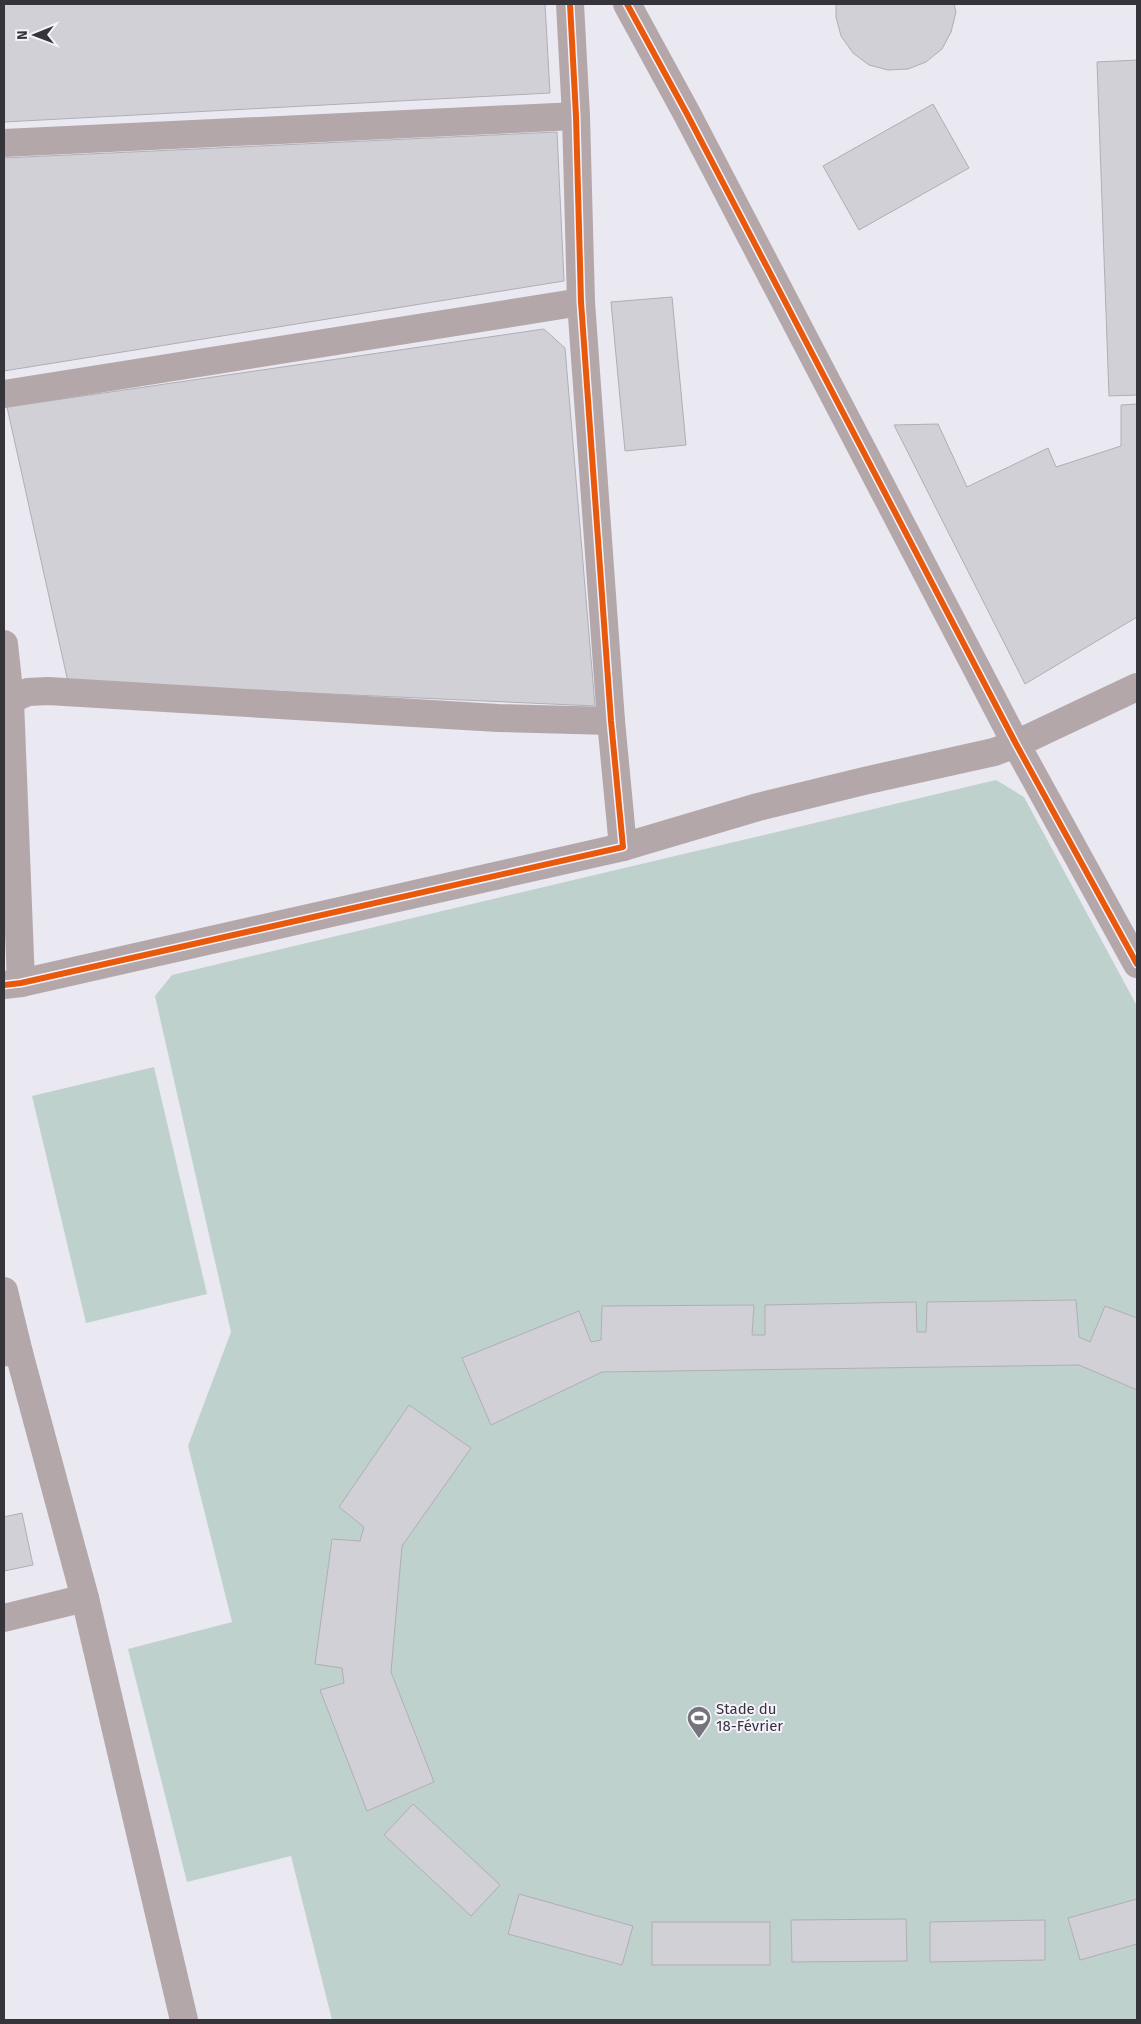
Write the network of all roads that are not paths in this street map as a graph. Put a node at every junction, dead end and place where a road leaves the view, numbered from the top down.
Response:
1 (570, 4) edge
2 (627, 4) edge
3 (576, 116) junction
4 (4, 143) edge
5 (581, 302) junction
6 (4, 394) edge
7 (4, 644) edge
8 (1137, 687) edge
9 (7, 700) edge
10 (612, 721) junction
11 (1016, 744) junction
12 (623, 847) junction
13 (1137, 964) edge
14 (12, 984) edge
15 (4, 1291) edge
16 (12, 1353) edge
17 (85, 1598) junction
18 (4, 1618) edge
19 (184, 2020) edge

1 - 3 street
2 - 11 street
3 - 4 street
3 - 5 street
5 - 6 street
5 - 10 street
7 - 9 street
8 - 11 street
9 - 10 street
9 - 14 street
10 - 12 street
11 - 12 street
11 - 13 street
12 - 14 street
15 - 16 street
16 - 17 street
17 - 18 street
17 - 19 street

